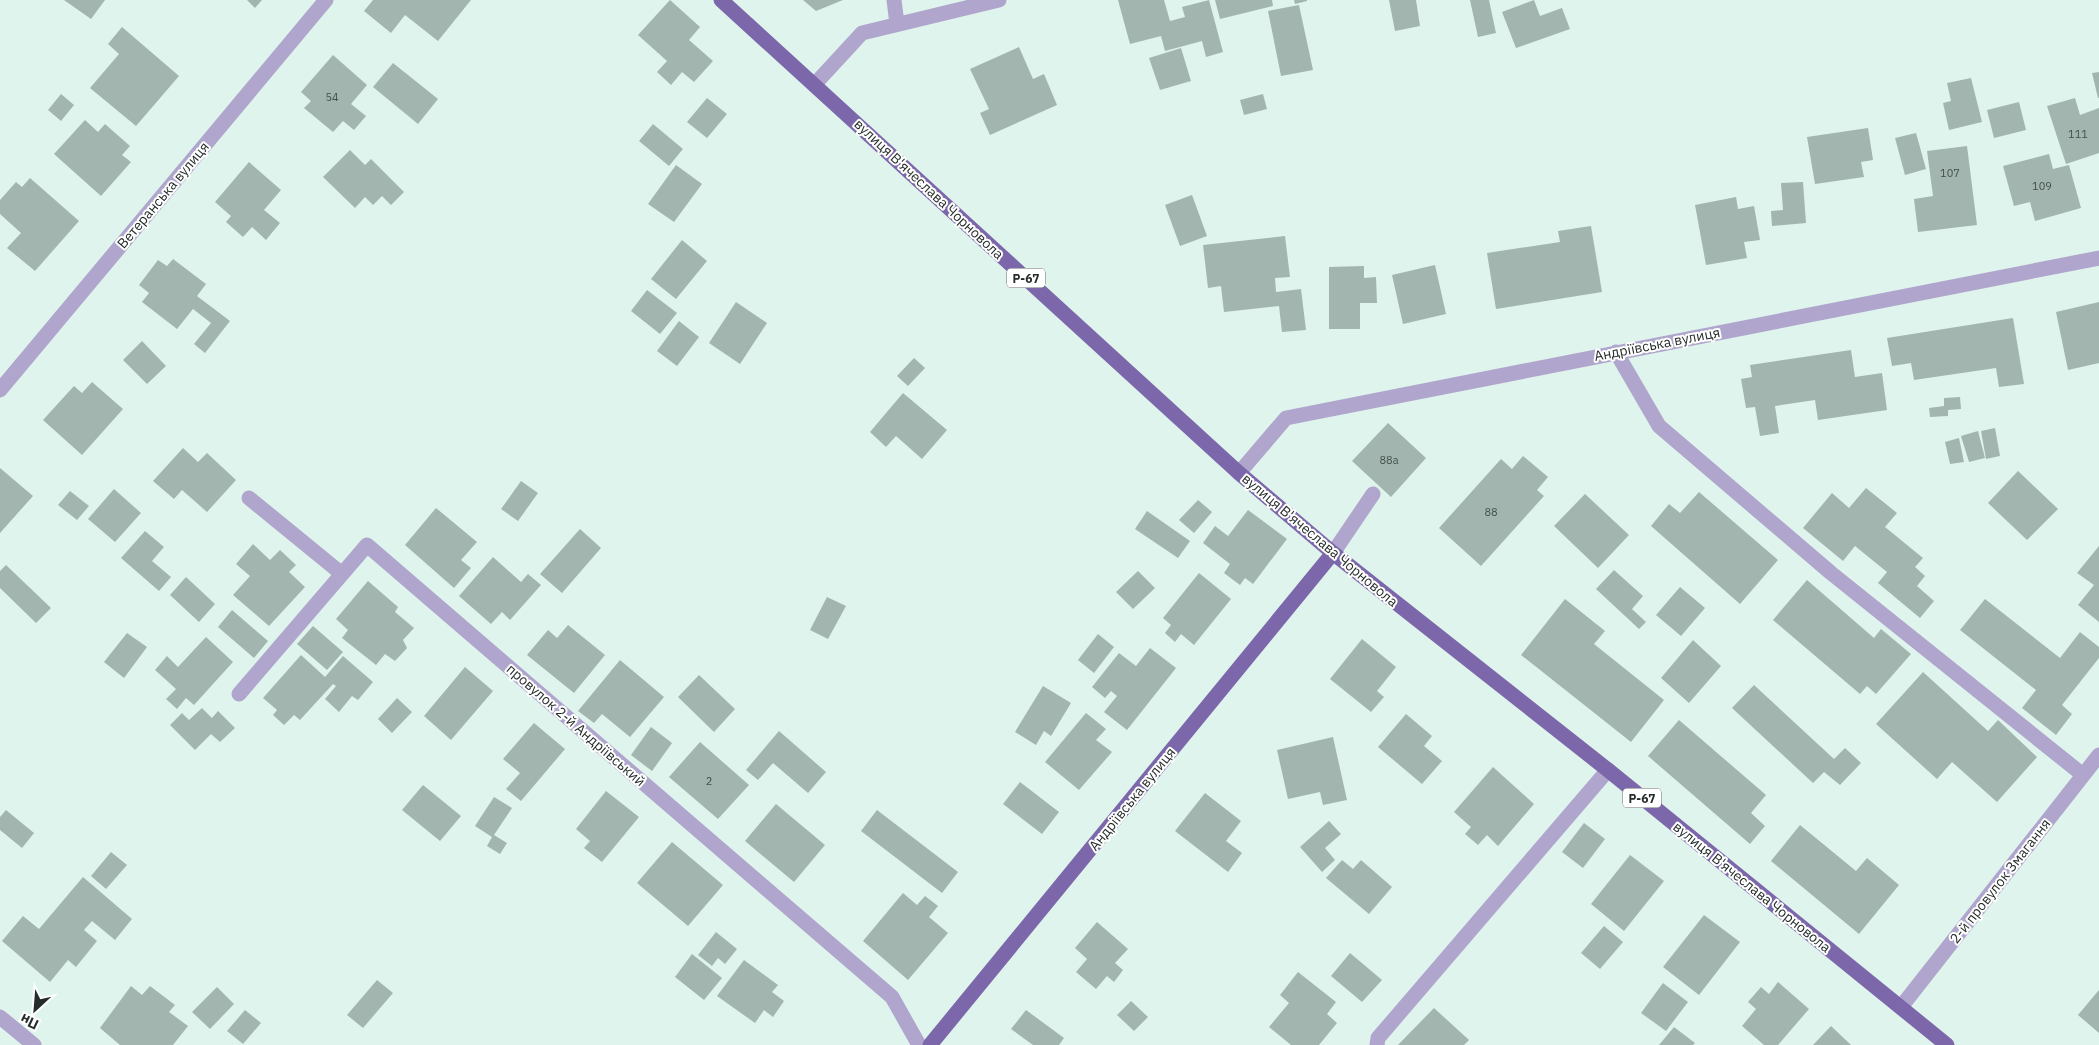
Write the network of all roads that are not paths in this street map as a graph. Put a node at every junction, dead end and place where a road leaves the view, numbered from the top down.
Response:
1 (326, 0) edge
2 (721, 0) edge
3 (894, 0) edge
4 (999, 0) edge
5 (897, 24) junction
6 (815, 84) junction
7 (2099, 258) edge
8 (1616, 352) junction
9 (0, 390) edge
10 (1239, 473) junction
11 (1373, 494) dead end
12 (249, 498) dead end
13 (1333, 553) junction
14 (342, 574) junction
15 (239, 694) dead end
16 (2099, 755) edge
17 (1608, 770) junction
18 (2083, 775) junction
19 (1901, 1007) junction
20 (0, 1017) edge
21 (34, 1045) edge
22 (919, 1045) edge
23 (930, 1045) edge
24 (1378, 1045) edge
25 (1947, 1045) edge

1 - 9 street, Ветеранська вулиця
2 - 6 main road, вулиця В'ячеслава Чорновола / Р-67
3 - 5 street
4 - 5 street
5 - 6 street
6 - 10 main road, вулиця В'ячеслава Чорновола / Р-67
7 - 8 street, Андріївська вулиця
8 - 10 street, Андріївська вулиця
8 - 18 street
10 - 13 main road, вулиця В'ячеслава Чорновола / Р-67
11 - 13 street
12 - 14 street
13 - 17 main road, вулиця В'ячеслава Чорновола / Р-67
13 - 23 main road, Андріївська вулиця
14 - 15 street, провулок 2-й Андріївський
14 - 22 street, провулок 2-й Андріївський
16 - 18 street, 2-й провулок Змагання
17 - 19 main road, вулиця В'ячеслава Чорновола / Р-67
17 - 24 street
18 - 19 street, 2-й провулок Змагання
19 - 25 main road, вулиця В'ячеслава Чорновола / Р-67
20 - 21 street

